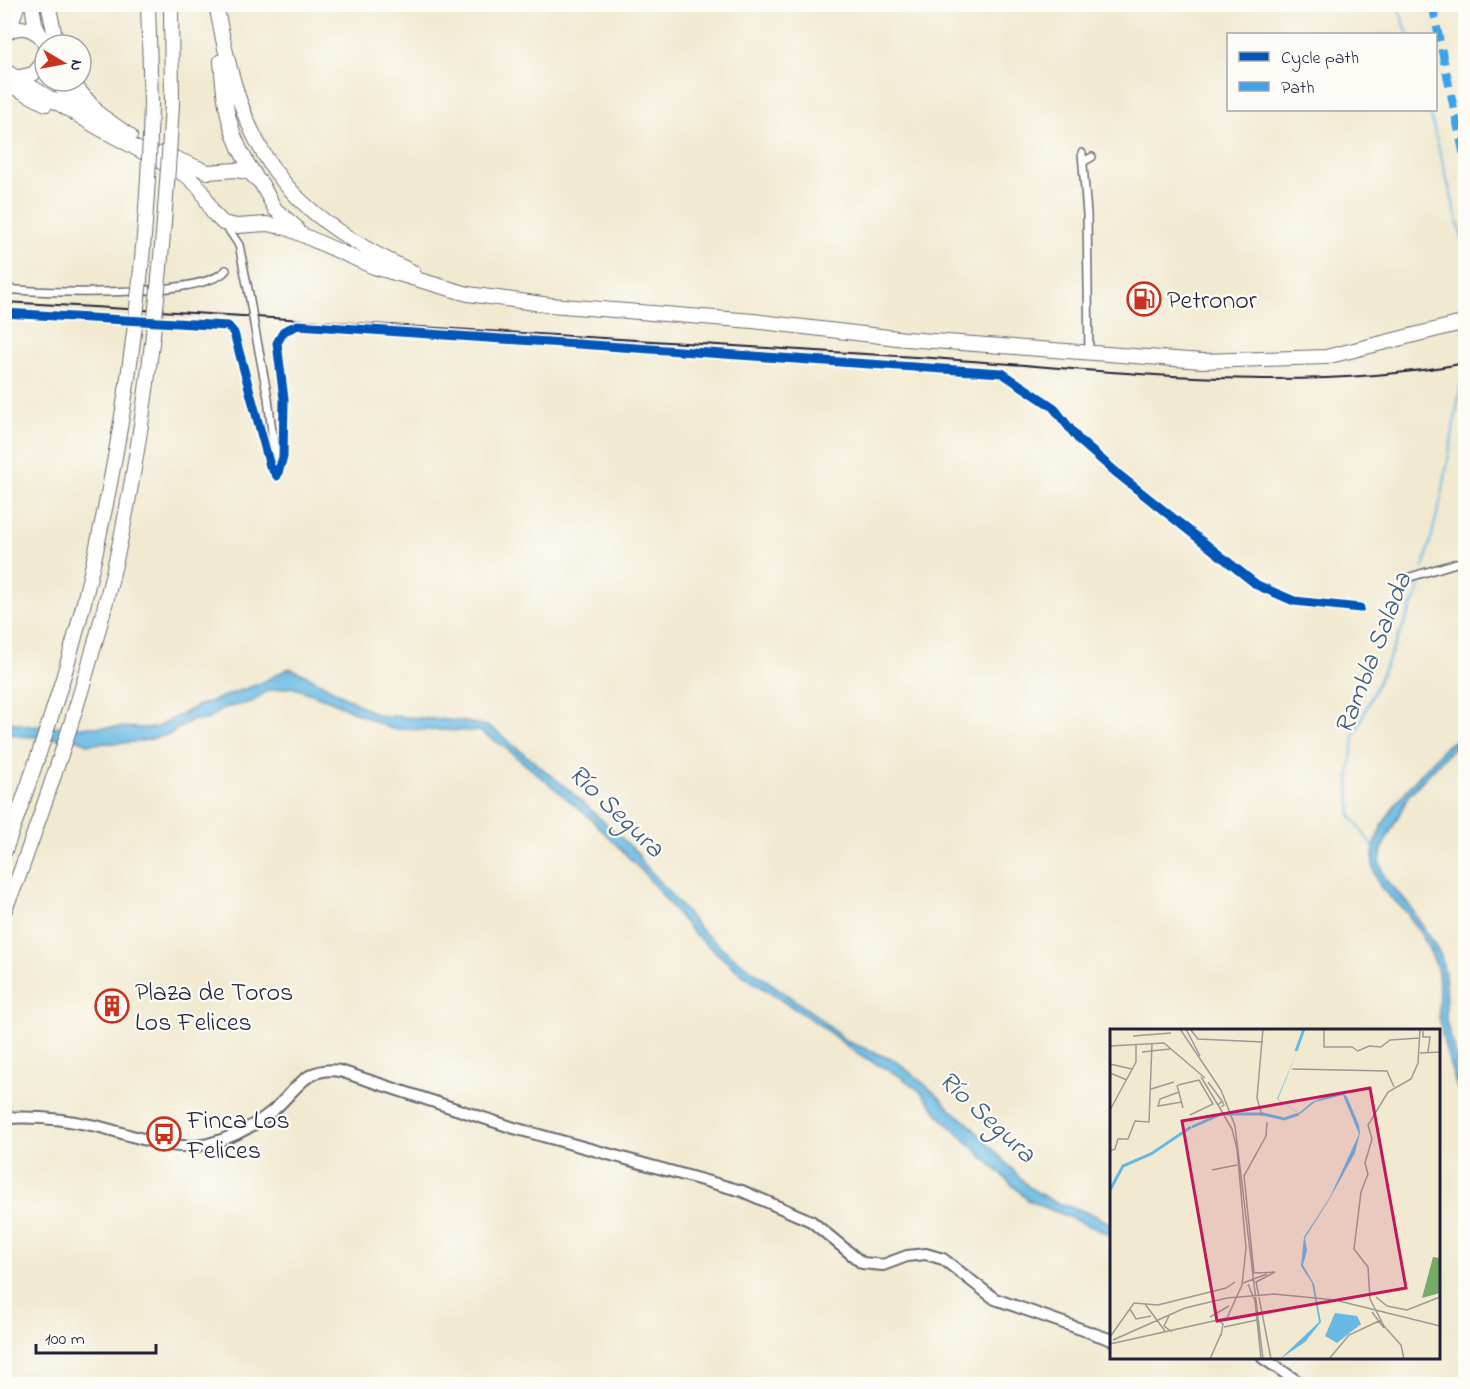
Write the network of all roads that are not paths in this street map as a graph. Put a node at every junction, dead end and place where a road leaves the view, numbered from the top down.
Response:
1 (10, 4) edge
2 (18, 4) edge
3 (32, 4) edge
4 (48, 4) edge
5 (148, 4) edge
6 (171, 4) edge
7 (217, 7) edge
8 (4, 16) edge
9 (6, 33) edge
10 (34, 33) edge
11 (40, 33) edge
12 (54, 33) edge
13 (4, 70) edge
14 (33, 74) edge
15 (20, 77) junction
16 (4, 82) edge
17 (65, 93) edge
18 (81, 93) edge
19 (97, 127) junction
20 (130, 136) junction
21 (1082, 153) dead end
22 (1092, 157) dead end
23 (1083, 162) junction
24 (226, 172) junction
25 (258, 179) junction
26 (264, 192) junction
27 (209, 202) junction
28 (223, 223) junction
29 (245, 225) junction
30 (305, 234) junction
31 (239, 245) junction
32 (226, 270) dead end
33 (4, 289) edge
34 (468, 294) junction
35 (4, 313) edge
36 (1466, 322) edge
37 (1089, 354) junction
38 (277, 476) junction
39 (1466, 560) edge
40 (1407, 578) dead end
41 (1360, 608) dead end
42 (4, 853) edge
43 (4, 912) edge
44 (4, 1118) edge
45 (1110, 1339) edge
46 (1264, 1359) edge
47 (1301, 1384) edge

1 - 8 highway
2 - 9 highway
3 - 11 highway
4 - 12 highway
5 - 42 highway, bridge
6 - 43 highway, bridge
7 - 25 highway
7 - 34 highway
9 - 10 highway
13 - 15 highway
14 - 15 highway
15 - 19 highway
16 - 19 highway
17 - 20 highway
18 - 20 highway
19 - 27 highway
20 - 24 highway
21 - 23 street
22 - 23 street
23 - 37 street
24 - 25 highway
24 - 27 highway
25 - 26 highway
26 - 29 highway
26 - 30 highway
27 - 28 highway
28 - 29 highway
28 - 31 street
29 - 30 highway
29 - 31 street
30 - 34 highway
31 - 38 street, bridge
32 - 33 street
34 - 37 highway
35 - 38 street
36 - 37 highway
38 - 41 street
39 - 40 street
44 - 45 main road
46 - 47 main road

